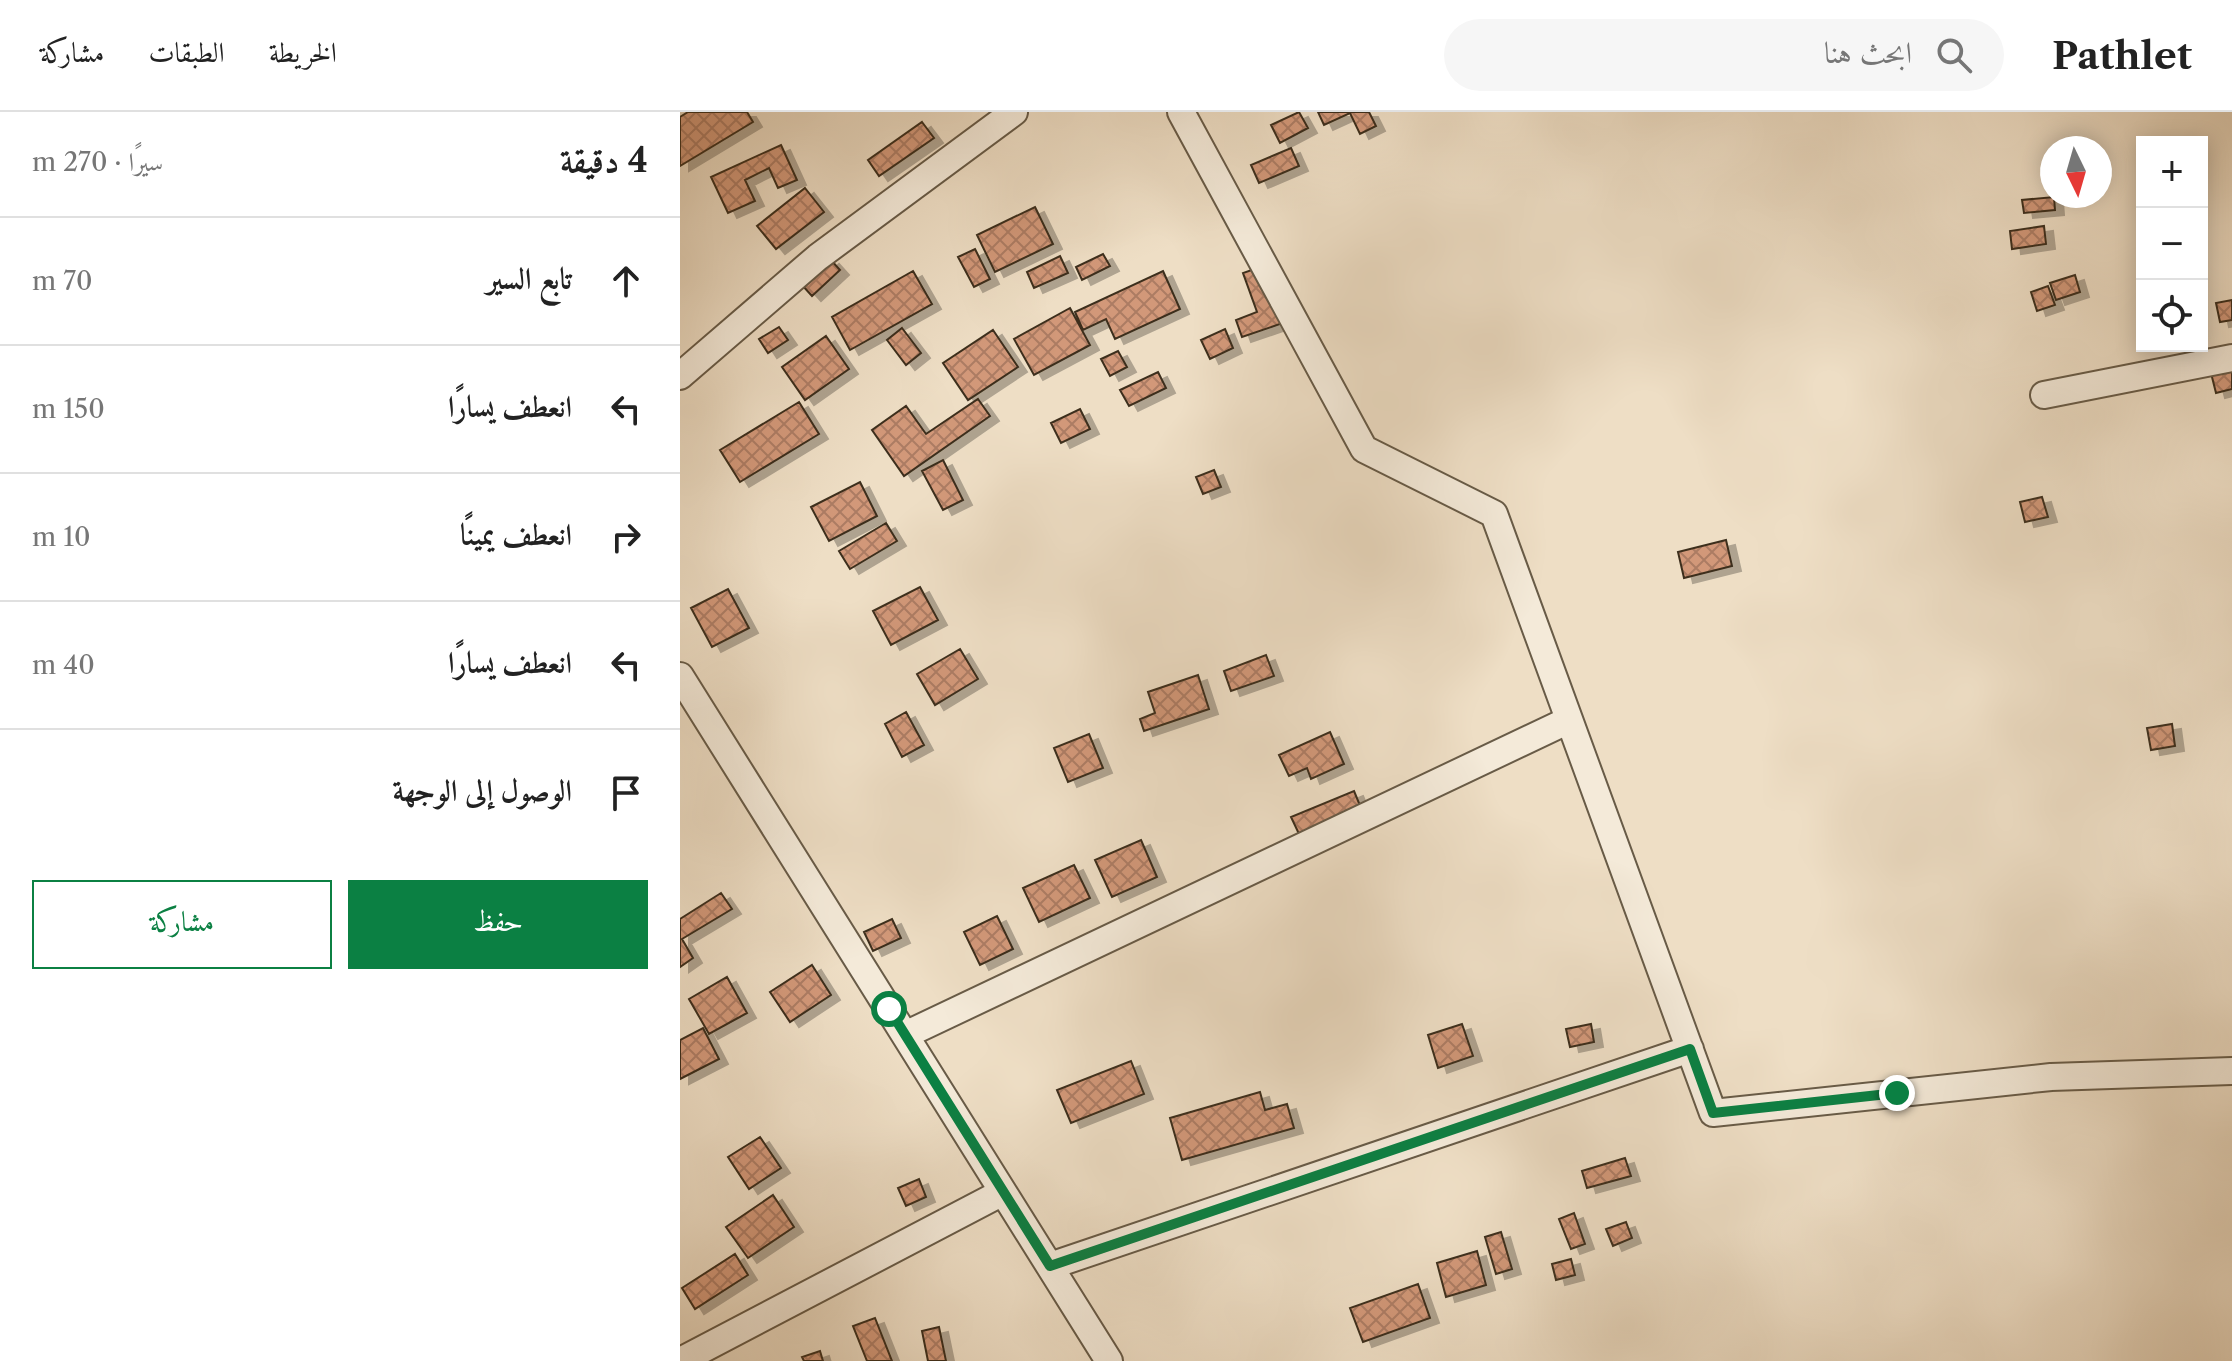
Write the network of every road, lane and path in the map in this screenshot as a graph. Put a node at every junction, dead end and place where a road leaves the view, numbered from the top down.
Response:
1 (1014, 112) edge
2 (1181, 112) edge
3 (2232, 358) edge
4 (680, 376) edge
5 (2044, 395) dead end
6 (680, 676) edge
7 (1569, 720) junction
8 (905, 1035) junction
9 (1690, 1049) junction
10 (2232, 1071) edge
11 (1003, 1192) junction
12 (1050, 1266) junction
13 (683, 1358) edge
14 (1109, 1361) edge

1 - 4 street
2 - 7 street
3 - 5 street
6 - 8 street
7 - 8 street
7 - 9 street
8 - 11 street
9 - 10 street
9 - 12 street
11 - 12 street
11 - 13 street
12 - 14 street

